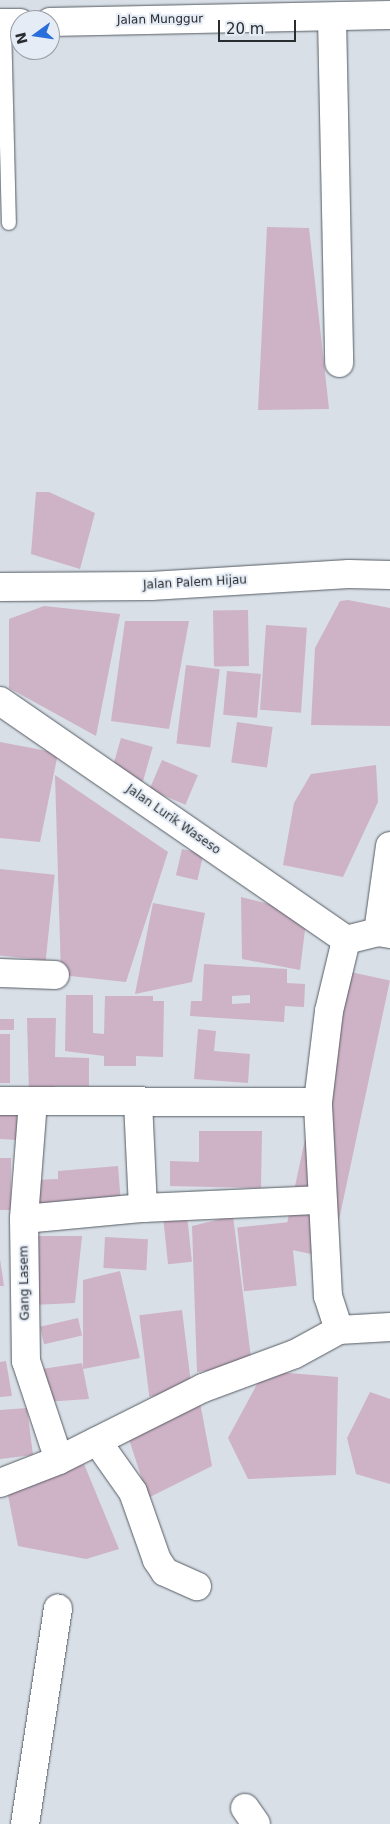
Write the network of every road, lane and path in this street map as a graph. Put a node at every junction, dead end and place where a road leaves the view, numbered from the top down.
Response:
1 (390, 15) edge
2 (332, 18) junction
3 (60, 22) edge
4 (8, 23) edge
5 (8, 223) dead end
6 (340, 363) dead end
7 (390, 575) edge
8 (0, 587) edge
9 (0, 701) edge
10 (390, 846) edge
11 (384, 933) edge
12 (346, 940) junction
13 (0, 973) edge
14 (55, 975) dead end
15 (0, 1101) edge
16 (34, 1101) junction
17 (138, 1102) junction
18 (318, 1102) junction
19 (322, 1200) junction
20 (143, 1208) junction
21 (24, 1219) junction
22 (390, 1327) edge
23 (339, 1330) junction
24 (97, 1441) junction
25 (59, 1460) junction
26 (0, 1483) edge
27 (197, 1586) dead end
28 (58, 1610) dead end
29 (25, 1824) edge

1 - 2 street, Jalan Munggur
2 - 3 street, Jalan Munggur
2 - 6 street
4 - 5 lane
7 - 8 street, Jalan Palem Hijau
9 - 12 street, Jalan Lurik Waseso
10 - 11 street
11 - 12 street
12 - 18 street
13 - 14 street
15 - 16 street
16 - 17 street
16 - 21 street, Gang Lasem
17 - 18 street
17 - 20 street
18 - 19 street
19 - 20 street
19 - 23 street
20 - 21 street
21 - 25 street, Gang Lasem
22 - 23 street
23 - 24 street
24 - 25 street
24 - 27 street
25 - 26 street
28 - 29 street

